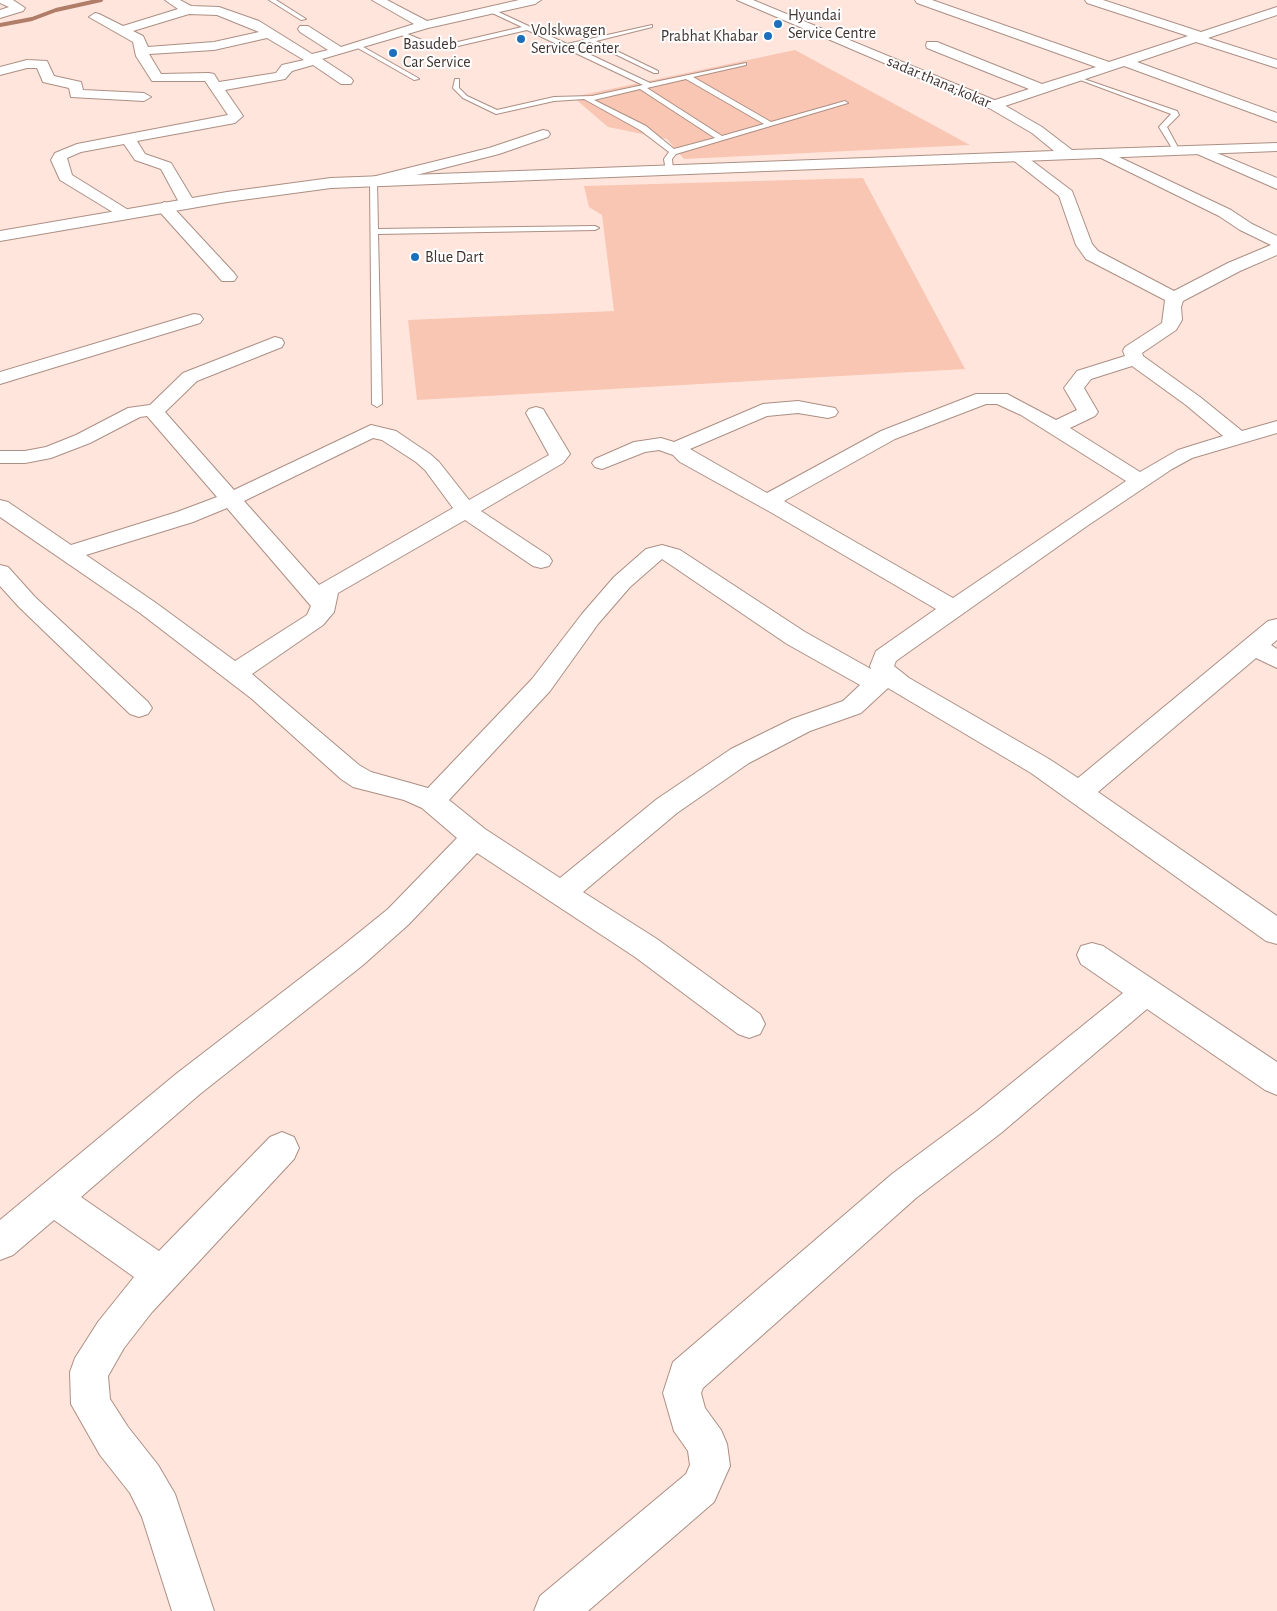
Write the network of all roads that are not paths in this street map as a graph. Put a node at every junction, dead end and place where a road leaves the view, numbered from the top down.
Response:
1 (4, 0) edge
2 (171, 0) edge
3 (272, 0) edge
4 (378, 0) edge
5 (535, 0) edge
6 (743, 0) edge
7 (921, 0) edge
8 (1091, 0) edge
9 (492, 6) edge
10 (188, 10) junction
11 (1277, 11) edge
12 (0, 14) edge
13 (95, 17) dead end
14 (304, 24) joint
15 (425, 25) junction
16 (650, 26) dead end
17 (527, 28) junction
18 (124, 30) junction
19 (398, 32) junction
20 (271, 33) junction
21 (1198, 37) junction
22 (590, 40) junction
23 (932, 45) dead end
24 (358, 46) junction
25 (566, 46) junction
26 (142, 51) junction
27 (339, 51) junction
28 (313, 59) junction
29 (1122, 61) junction
30 (744, 64) dead end
31 (1277, 64) edge
32 (1106, 66) junction
33 (0, 71) edge
34 (656, 72) dead end
35 (685, 76) junction
36 (1076, 77) junction
37 (48, 79) junction
38 (416, 79) dead end
39 (162, 80) junction
40 (457, 80) dead end
41 (31, 81) dead end
42 (346, 81) dead end
43 (14, 82) dead end
44 (0, 83) edge
45 (649, 85) junction
46 (216, 87) junction
47 (640, 87) junction
48 (1042, 89) junction
49 (144, 97) junction
50 (589, 97) junction
51 (845, 103) dead end
52 (994, 105) junction
53 (1277, 118) edge
54 (770, 124) junction
55 (134, 128) junction
56 (543, 134) dead end
57 (720, 138) junction
58 (1277, 147) edge
59 (1200, 150) junction
60 (1178, 151) junction
61 (673, 152) junction
62 (1104, 154) junction
63 (1070, 156) junction
64 (1018, 157) junction
65 (669, 170) junction
66 (373, 181) junction
67 (1277, 184) edge
68 (187, 203) junction
69 (164, 207) junction
70 (124, 214) junction
71 (595, 228) dead end
72 (375, 232) junction
73 (0, 235) edge
74 (1277, 242) edge
75 (1277, 249) edge
76 (228, 277) dead end
77 (1175, 298) junction
78 (194, 319) dead end
79 (275, 343) dead end
80 (1135, 359) junction
81 (0, 378) edge
82 (377, 404) dead end
83 (154, 412) junction
84 (828, 412) dead end
85 (536, 413) dead end
86 (1277, 427) edge
87 (1055, 428) junction
88 (1239, 439) junction
89 (680, 451) junction
90 (0, 457) edge
91 (602, 463) dead end
92 (1140, 481) junction
93 (232, 500) junction
94 (768, 501) junction
95 (0, 507) edge
96 (466, 511) junction
97 (24, 523) junction
98 (0, 534) edge
99 (68, 553) junction
100 (541, 561) dead end
101 (0, 572) edge
102 (323, 604) junction
103 (954, 609) junction
104 (1277, 628) edge
105 (1255, 646) junction
106 (1277, 660) edge
107 (235, 674) junction
108 (882, 679) junction
109 (139, 708) dead end
110 (1079, 793) junction
111 (432, 801) junction
112 (475, 837) junction
113 (562, 893) junction
114 (1277, 932) edge
115 (1092, 955) dead end
116 (1146, 992) junction
117 (749, 1024) dead end
118 (1277, 1080) edge
119 (282, 1148) dead end
120 (53, 1198) junction
121 (0, 1243) edge
122 (162, 1275) junction
123 (193, 1611) edge
124 (555, 1611) edge

1 - 12 street
2 - 10 street
3 - 14 lane
4 - 15 street
5 - 9 street
6 - 52 street, sadar thana;kokar
7 - 32 street
8 - 21 street
9 - 15 street
9 - 17 lane
10 - 18 street
10 - 20 street
11 - 21 street
13 - 18 street
14 - 27 street
15 - 19 street
16 - 22 lane
17 - 19 lane
17 - 25 lane
18 - 26 street
19 - 24 street
20 - 26 street
20 - 28 street
21 - 29 street
21 - 31 street
22 - 25 lane
22 - 34 lane
23 - 48 street
24 - 27 street
24 - 38 lane
25 - 45 lane
26 - 39 street
27 - 28 street
28 - 42 street
28 - 46 street
29 - 32 street
29 - 53 street
30 - 35 lane
32 - 36 street
33 - 37 street
35 - 45 lane
35 - 54 lane
36 - 48 street
36 - 60 lane
37 - 41 street
37 - 49 street
39 - 46 street
39 - 49 street
40 - 50 lane
43 - 44 street
45 - 47 lane
46 - 55 street
47 - 50 lane
47 - 57 lane
48 - 52 street
49 - 55 street
50 - 61 lane
51 - 54 lane
52 - 63 street, sadar thana;kokar
54 - 57 lane
55 - 68 street
55 - 70 street
56 - 66 street
57 - 61 lane
58 - 59 street
59 - 60 street
59 - 67 street
60 - 62 street
61 - 65 lane
62 - 63 street
62 - 74 street
63 - 64 street
64 - 65 street
64 - 77 street
65 - 66 street
66 - 68 street
66 - 72 lane
68 - 69 street
69 - 70 street
69 - 76 street
70 - 73 street
71 - 72 lane
72 - 82 lane
75 - 77 street
77 - 80 street
78 - 81 street
79 - 83 street
80 - 87 street
80 - 88 street
83 - 90 street
83 - 93 street
84 - 89 street
85 - 96 street
86 - 88 street
87 - 92 street
87 - 94 street
88 - 92 street
89 - 91 street
89 - 94 street
92 - 103 street
93 - 96 street
93 - 99 street
93 - 102 street
94 - 103 street
95 - 97 street
96 - 100 street
96 - 102 street
97 - 98 street
97 - 99 street
99 - 107 street
101 - 109 street
102 - 107 street
103 - 108 street
104 - 105 street
105 - 106 street
105 - 110 street
107 - 111 street
108 - 110 street
108 - 111 street
108 - 113 street
110 - 114 street
111 - 112 street
112 - 113 street
112 - 120 street
113 - 117 street
115 - 116 street
116 - 118 street
116 - 124 street
119 - 122 street
120 - 121 street
120 - 122 street
122 - 123 street

